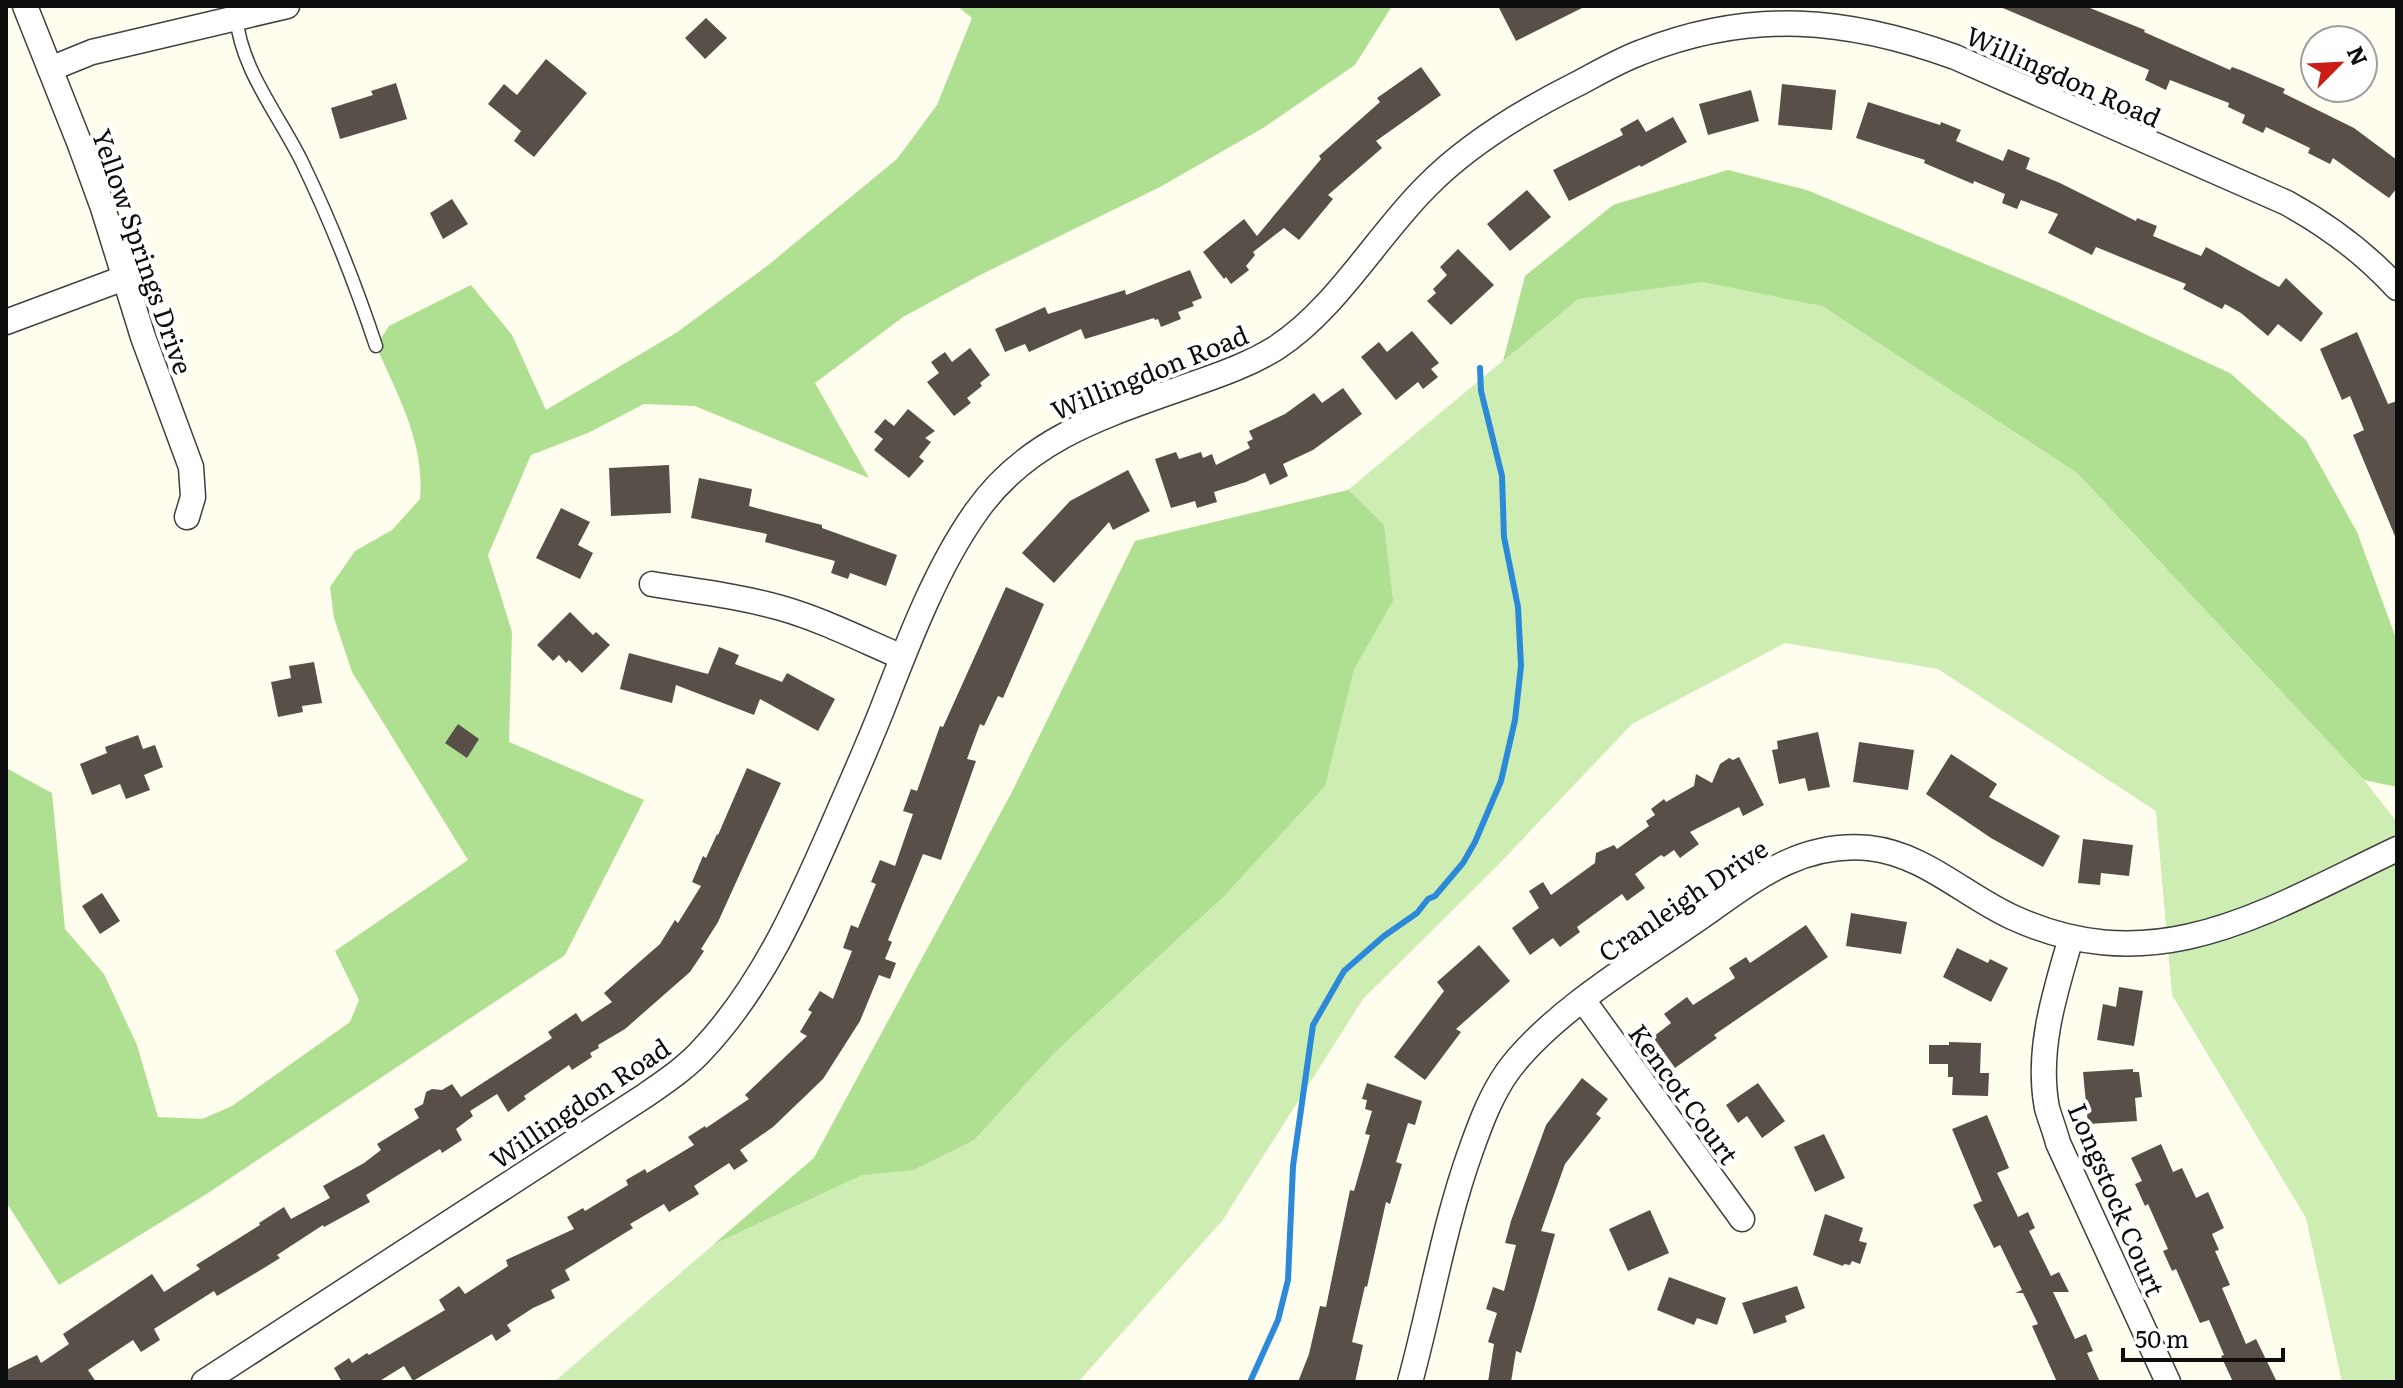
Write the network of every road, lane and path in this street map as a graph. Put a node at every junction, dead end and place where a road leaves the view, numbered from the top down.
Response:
1 (25, 6) edge
2 (287, 6) edge
3 (236, 16) junction
4 (50, 69) junction
5 (124, 278) junction
6 (2397, 288) edge
7 (6, 322) edge
8 (376, 346) dead end
9 (187, 517) dead end
10 (652, 584) dead end
11 (902, 657) junction
12 (2397, 849) edge
13 (2071, 938) junction
14 (1583, 1000) junction
15 (1742, 1219) dead end
16 (204, 1382) edge
17 (1410, 1382) edge
18 (2168, 1382) edge

1 - 4 street, Yellow Springs Drive
2 - 3 street
3 - 4 street
3 - 8 lane
4 - 5 street, Yellow Springs Drive
5 - 7 street
5 - 9 street, Yellow Springs Drive
6 - 11 street, Willingdon Road
10 - 11 street
11 - 16 street, Willingdon Road
12 - 13 street, Cranleigh Drive
13 - 14 street, Cranleigh Drive
13 - 18 street, Longstock Court
14 - 15 street, Kencot Court
14 - 17 street, Cranleigh Drive

